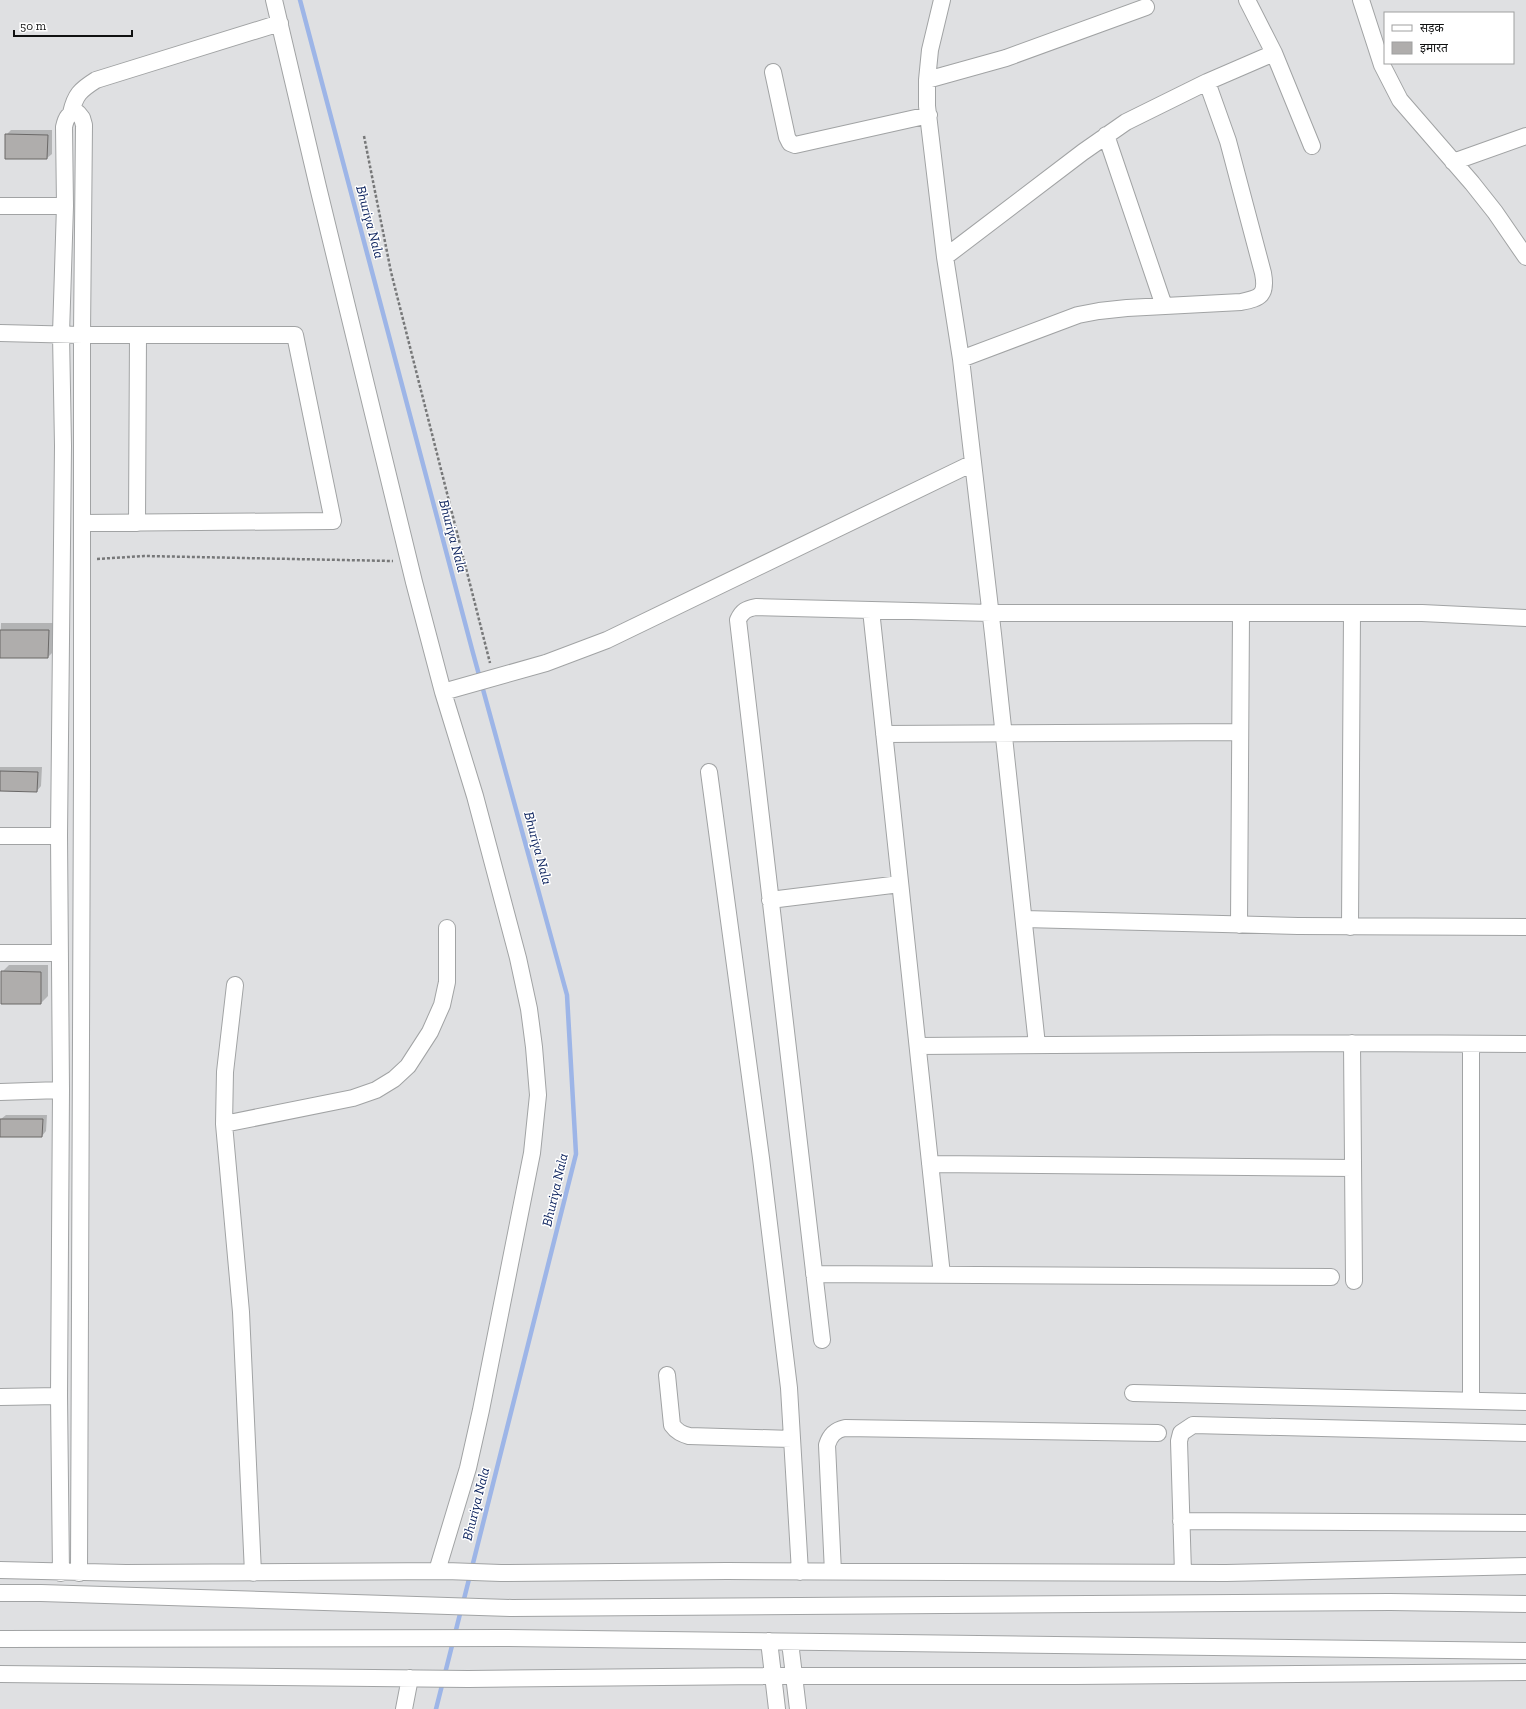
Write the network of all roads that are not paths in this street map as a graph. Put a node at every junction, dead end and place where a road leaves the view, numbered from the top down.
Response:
1 (274, 0) edge
2 (942, 0) edge
3 (1247, 0) edge
4 (1361, 0) edge
5 (1146, 7) dead end
6 (280, 23) junction
7 (1274, 53) junction
8 (773, 72) dead end
9 (927, 80) junction
10 (1207, 82) junction
11 (71, 113) junction
12 (928, 114) junction
13 (1106, 135) junction
14 (1526, 136) edge
15 (1312, 146) dead end
16 (1453, 162) junction
17 (0, 206) edge
18 (65, 206) junction
19 (945, 256) junction
20 (1526, 257) edge
21 (1164, 306) junction
22 (0, 333) edge
23 (61, 334) junction
24 (82, 335) junction
25 (138, 335) junction
26 (962, 359) junction
27 (973, 463) junction
28 (82, 523) junction
29 (137, 523) junction
30 (871, 610) junction
31 (990, 613) junction
32 (1241, 613) junction
33 (1352, 613) junction
34 (1526, 618) edge
35 (450, 691) junction
36 (1240, 732) junction
37 (1004, 733) junction
38 (884, 734) junction
39 (709, 772) dead end
40 (0, 836) edge
41 (59, 836) junction
42 (900, 884) junction
43 (770, 900) junction
44 (1024, 919) junction
45 (1239, 925) junction
46 (1350, 926) junction
47 (1526, 927) edge
48 (447, 928) dead end
49 (60, 953) junction
50 (0, 954) edge
51 (235, 985) dead end
52 (1352, 1043) junction
53 (1471, 1044) junction
54 (1526, 1044) edge
55 (1038, 1045) junction
56 (918, 1046) junction
57 (61, 1090) junction
58 (0, 1092) edge
59 (224, 1124) junction
60 (930, 1164) junction
61 (1353, 1168) junction
62 (814, 1274) junction
63 (942, 1275) junction
64 (1331, 1277) dead end
65 (1354, 1281) dead end
66 (822, 1340) dead end
67 (667, 1375) dead end
68 (1133, 1393) dead end
69 (59, 1396) junction
70 (0, 1397) edge
71 (1471, 1401) junction
72 (1526, 1402) edge
73 (1158, 1433) dead end
74 (1526, 1434) edge
75 (792, 1439) junction
76 (1181, 1521) junction
77 (1526, 1523) edge
78 (1526, 1566) edge
79 (0, 1570) edge
80 (442, 1571) junction
81 (253, 1572) junction
82 (800, 1572) junction
83 (832, 1572) junction
84 (61, 1573) junction
85 (80, 1573) junction
86 (1183, 1573) junction
87 (0, 1593) edge
88 (1526, 1604) edge
89 (0, 1639) edge
90 (769, 1642) junction
91 (790, 1642) junction
92 (1526, 1651) edge
93 (1526, 1672) edge
94 (0, 1674) edge
95 (773, 1676) junction
96 (794, 1676) junction
97 (417, 1678) junction
98 (404, 1709) edge
99 (777, 1709) edge
100 (798, 1709) edge

1 - 6 street
2 - 9 street
3 - 7 street
4 - 16 street
5 - 9 street
6 - 11 street
6 - 35 street
7 - 10 street
7 - 15 street
8 - 12 street
9 - 12 street
10 - 13 street
10 - 21 street
11 - 18 street
11 - 24 street
12 - 19 street
13 - 19 street
13 - 21 street
14 - 16 street
16 - 20 street
17 - 18 street
18 - 23 street
19 - 26 street
21 - 26 street
22 - 23 street
23 - 24 street
23 - 41 street
24 - 25 street
24 - 28 street
25 - 29 street
25 - 29 street
26 - 27 street
27 - 31 street
27 - 35 street
28 - 29 street
28 - 85 street
30 - 31 street
30 - 38 street
30 - 43 street
31 - 32 street
31 - 37 street
32 - 33 street
32 - 36 street
33 - 34 street
33 - 46 street
35 - 80 street
36 - 37 street
36 - 45 street
37 - 38 street
37 - 44 street
38 - 42 street
39 - 75 street
40 - 41 street
41 - 49 street
42 - 43 street
42 - 56 street
43 - 62 street
44 - 45 street
44 - 55 street
45 - 46 street
46 - 47 street
48 - 59 street
49 - 50 street
49 - 57 street
51 - 59 street
52 - 53 street
52 - 55 street
52 - 61 street
53 - 54 street
53 - 71 street
55 - 56 street
56 - 60 street
57 - 58 street
57 - 69 street
59 - 81 street
60 - 61 street
60 - 63 street
61 - 65 street
62 - 63 street
62 - 66 street
63 - 64 street
67 - 75 street
68 - 71 street
69 - 70 street
69 - 84 street
71 - 72 street
73 - 83 street
74 - 76 street
75 - 82 street
76 - 77 street
76 - 86 street
78 - 86 street
79 - 84 street
80 - 81 street
80 - 82 street
81 - 85 street
82 - 83 street
83 - 86 street
84 - 85 street
87 - 88 street
89 - 90 street
90 - 91 street
90 - 95 street
91 - 92 street
91 - 96 street
93 - 96 street
94 - 97 street
95 - 96 street
95 - 97 street
95 - 99 street
96 - 100 street
97 - 98 street

